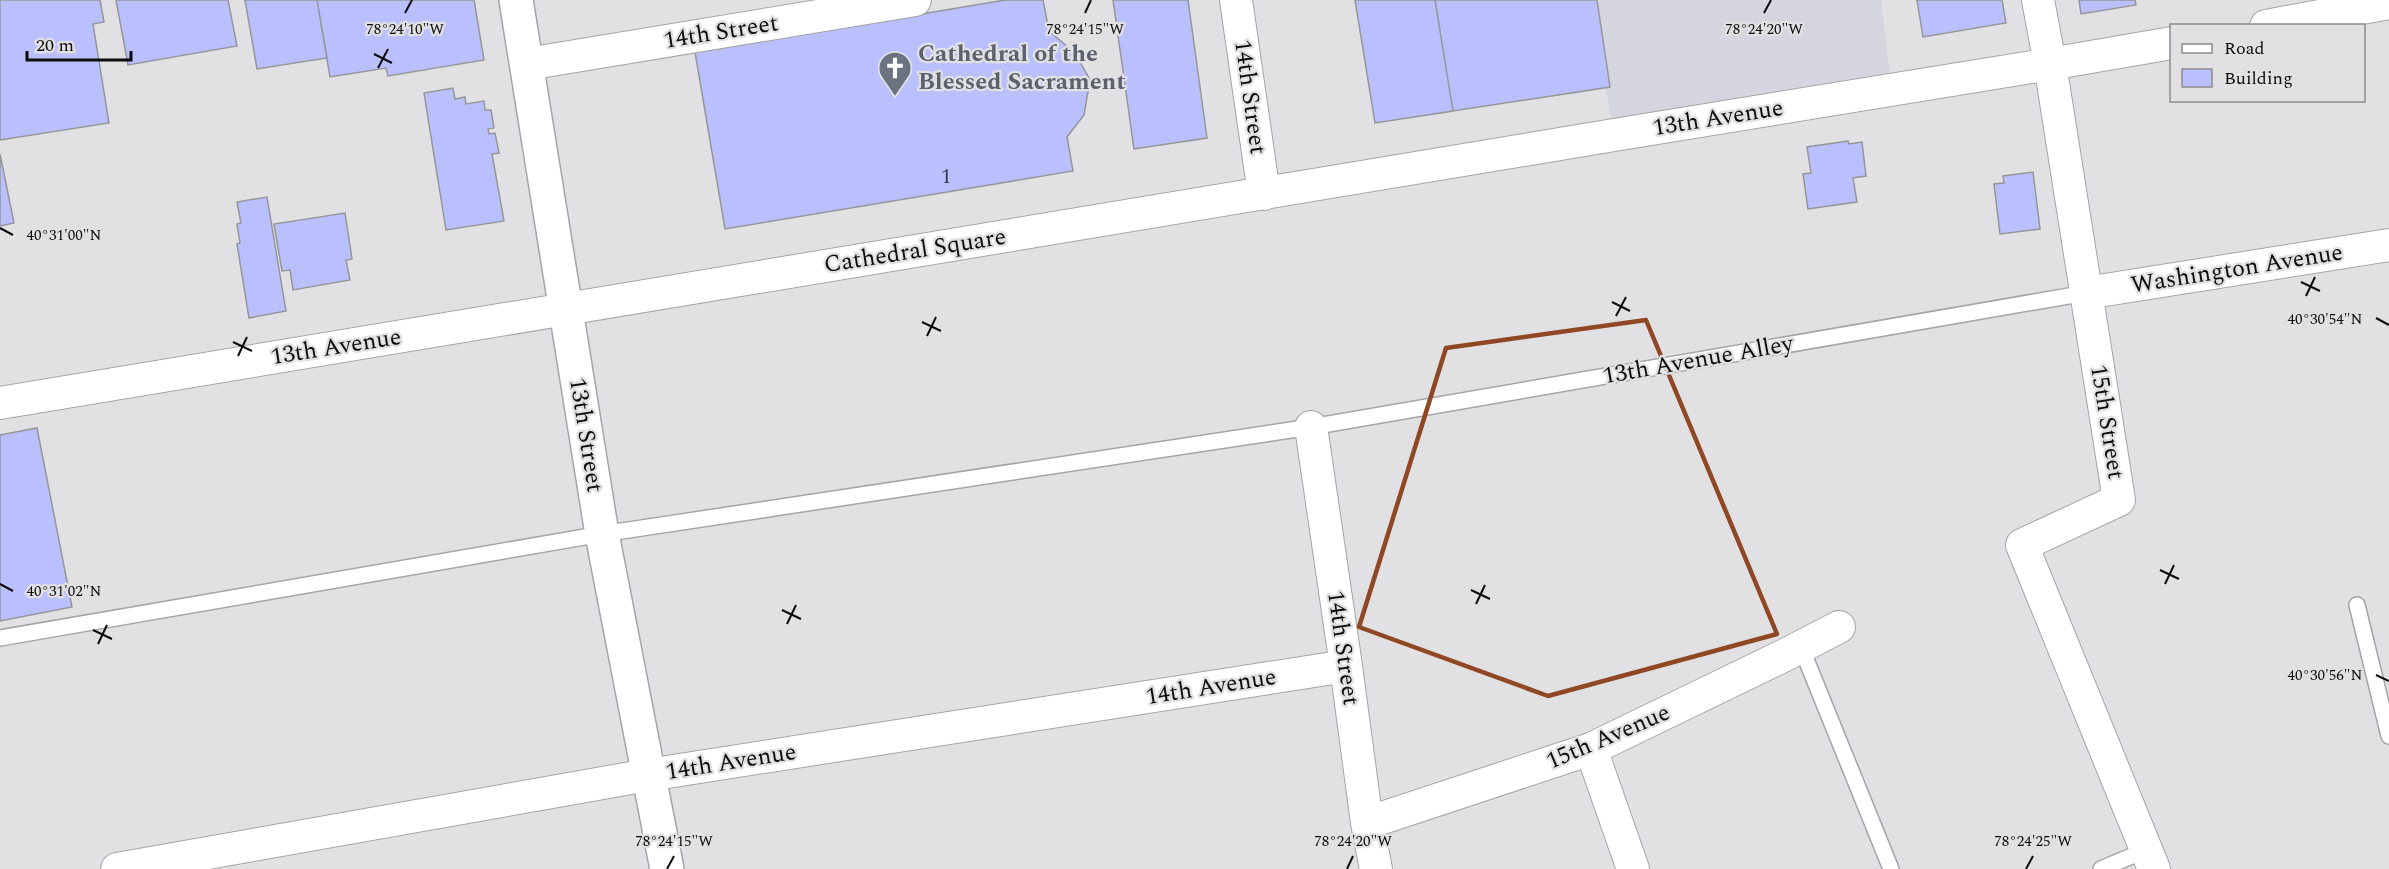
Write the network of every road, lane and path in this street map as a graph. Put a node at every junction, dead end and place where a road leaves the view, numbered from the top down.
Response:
1 (516, 0) edge
2 (915, 0) edge
3 (1236, 0) edge
4 (2038, 0) edge
5 (2389, 3) edge
6 (2277, 24) edge
7 (2170, 43) edge
8 (527, 64) junction
9 (2050, 64) junction
10 (1264, 194) junction
11 (2389, 245) edge
12 (2086, 293) junction
13 (566, 309) junction
14 (0, 403) edge
15 (1311, 427) junction
16 (602, 534) junction
17 (2356, 605) dead end
18 (1839, 627) dead end
19 (0, 638) edge
20 (1801, 647) junction
21 (1346, 666) junction
22 (2389, 736) edge
23 (1591, 749) junction
24 (648, 775) junction
25 (1367, 823) junction
26 (2150, 859) edge
27 (117, 869) edge
28 (667, 869) edge
29 (1376, 869) edge
30 (1633, 869) edge
31 (1891, 869) edge
32 (2101, 869) edge

1 - 8 street, 13th Street
2 - 8 street, 14th Street
3 - 10 street, 14th Street
4 - 9 street, 15th Street
5 - 6 street
7 - 9 street, 13th Avenue
8 - 13 street, 13th Street
9 - 10 street, 13th Avenue
9 - 12 street, 15th Street
10 - 13 street, Cathedral Square
11 - 12 street, Washington Avenue
12 - 15 lane, 13th Avenue Alley
12 - 26 street, 15th Street
13 - 14 street, 13th Avenue
13 - 16 street, 13th Street
15 - 16 lane, 13th Avenue Alley
15 - 21 street, 14th Street
16 - 19 lane, 13th Avenue Alley
16 - 24 street, 13th Street
17 - 22 lane
18 - 20 street, 15th Avenue
20 - 23 street, 15th Avenue
20 - 31 lane
21 - 24 street, 14th Avenue
21 - 25 street, 14th Street
23 - 25 street, 15th Avenue
23 - 30 street
24 - 27 street, 14th Avenue
24 - 28 street, 13th Street
25 - 29 street, 14th Street
26 - 32 lane

